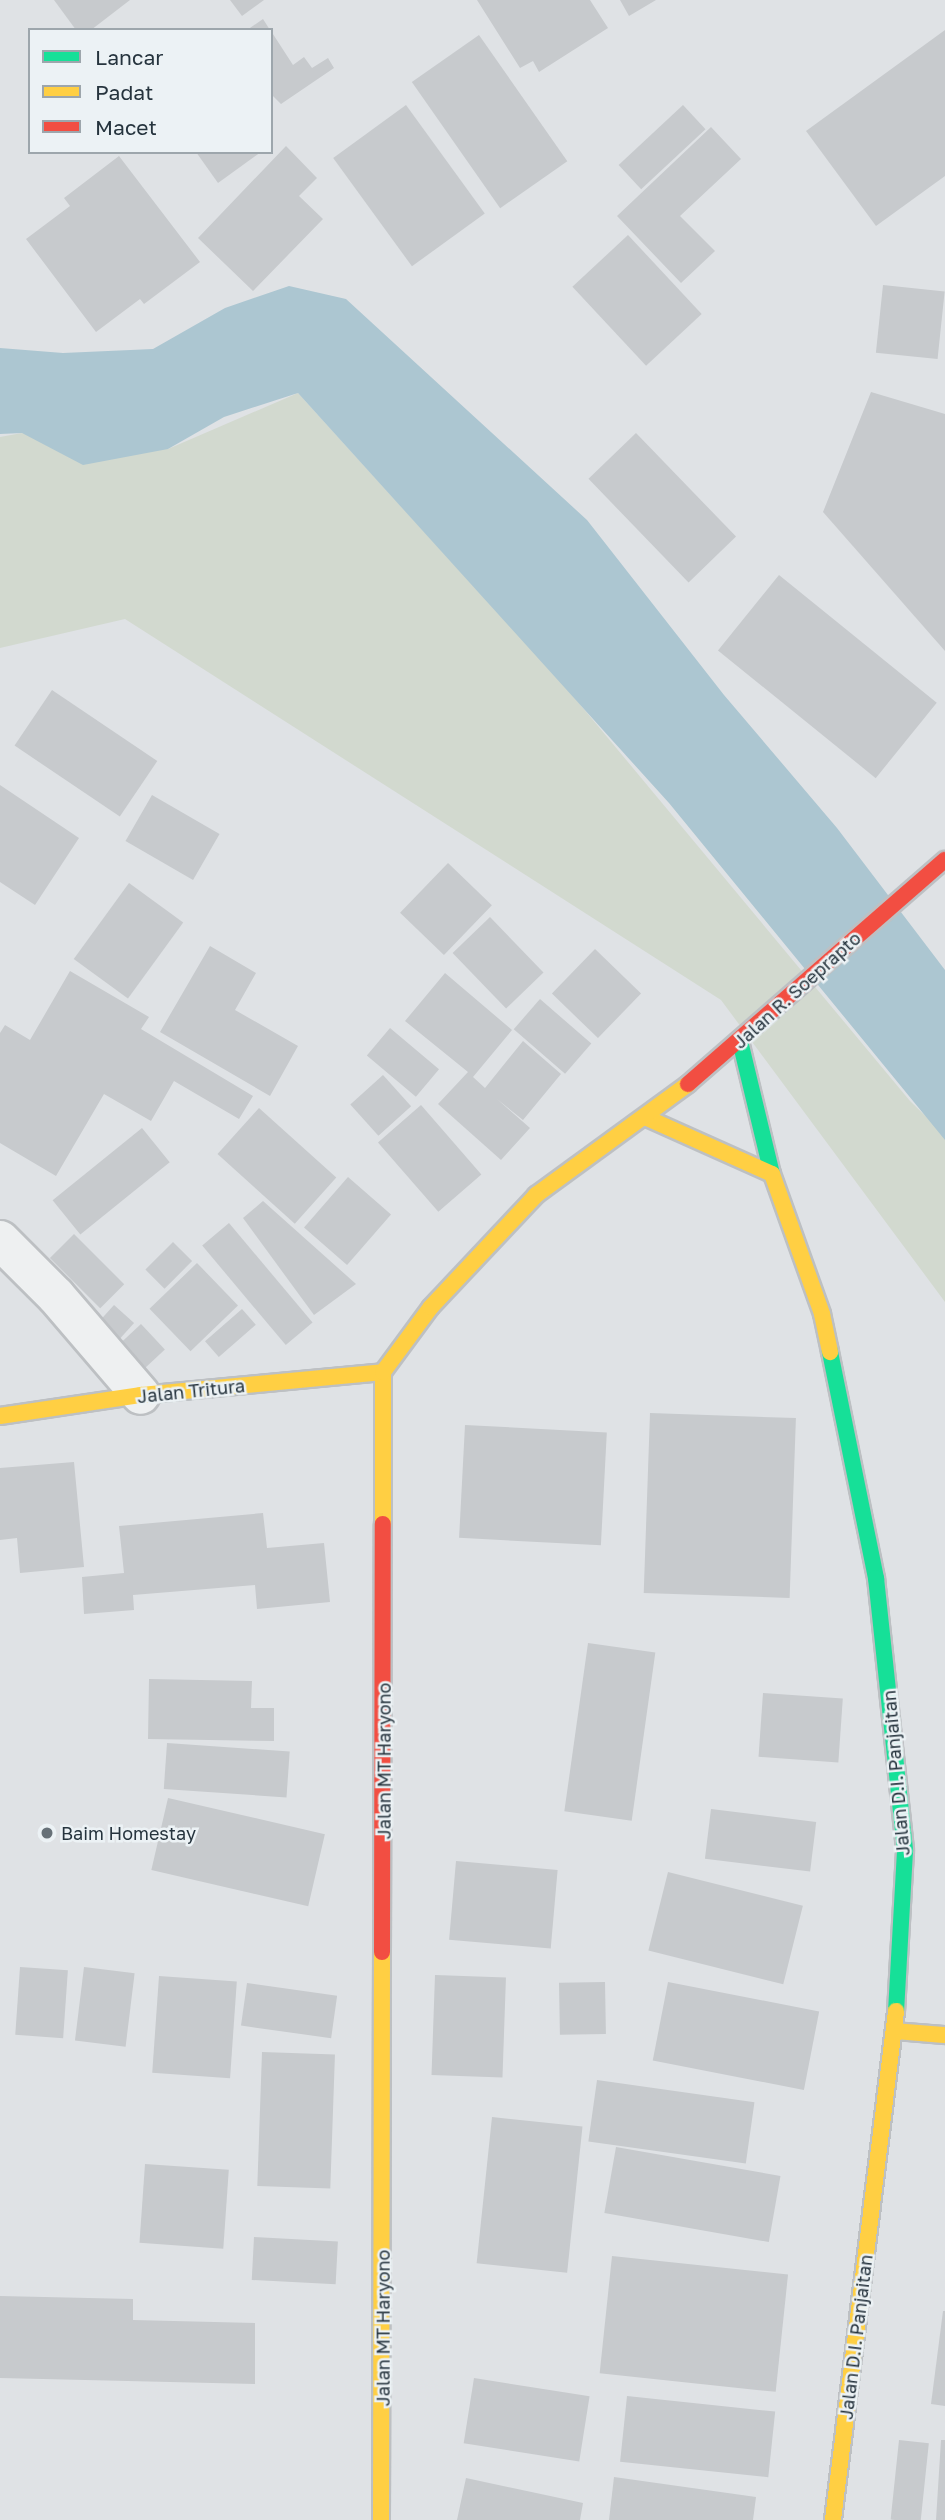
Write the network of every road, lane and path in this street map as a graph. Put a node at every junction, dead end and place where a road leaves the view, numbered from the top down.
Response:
1 (945, 859) edge
2 (740, 1041) junction
3 (647, 1118) junction
4 (772, 1174) junction
5 (0, 1240) edge
6 (383, 1372) junction
7 (141, 1395) junction
8 (0, 1416) edge
9 (895, 2031) junction
10 (945, 2035) edge
11 (381, 2520) edge
12 (833, 2520) edge

1 - 2 main road, Jalan R. Soeprapto
2 - 3 main road, Jalan R. Soeprapto
2 - 4 main road, Jalan D.I. Panjaitan
3 - 4 main road
3 - 6 main road
4 - 9 main road, Jalan D.I. Panjaitan
5 - 7 street
6 - 7 main road, Jalan Tritura
6 - 11 main road, Jalan MT Haryono
7 - 8 main road, Jalan Tritura
9 - 10 main road
9 - 12 main road, Jalan D.I. Panjaitan

